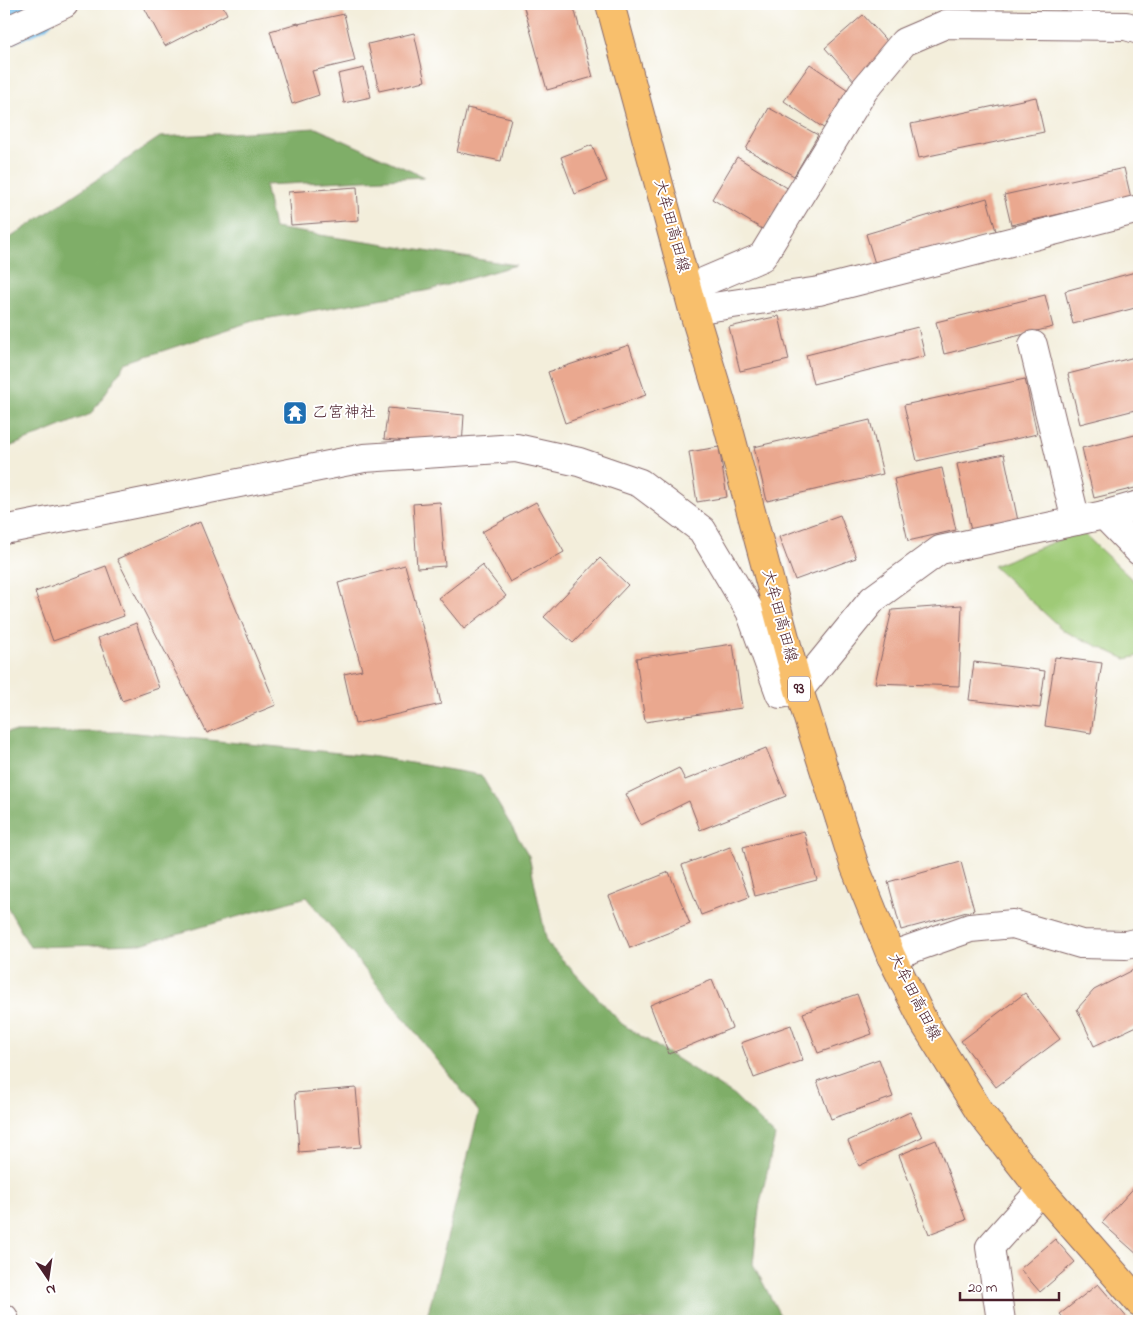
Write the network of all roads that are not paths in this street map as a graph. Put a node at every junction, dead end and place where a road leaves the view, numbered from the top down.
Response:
1 (64, 4) edge
2 (610, 4) edge
3 (1139, 30) edge
4 (4, 32) edge
5 (1139, 209) edge
6 (690, 300) junction
7 (1033, 346) dead end
8 (1139, 505) edge
9 (1104, 515) junction
10 (1076, 521) junction
11 (4, 530) edge
12 (1139, 551) edge
13 (799, 690) junction
14 (1139, 942) edge
15 (891, 956) junction
16 (1041, 1190) junction
17 (1139, 1302) edge
18 (1000, 1321) edge

1 - 4 street
2 - 6 main road, 大牟田高田線 / 93
3 - 6 street
5 - 6 street
6 - 13 main road, 大牟田高田線 / 93
7 - 10 street
8 - 9 street
9 - 10 street
9 - 12 street
10 - 13 street
11 - 13 street
13 - 15 main road, 大牟田高田線 / 93
14 - 15 street
15 - 16 main road, 大牟田高田線 / 93
16 - 17 main road, 大牟田高田線 / 93
16 - 18 street

